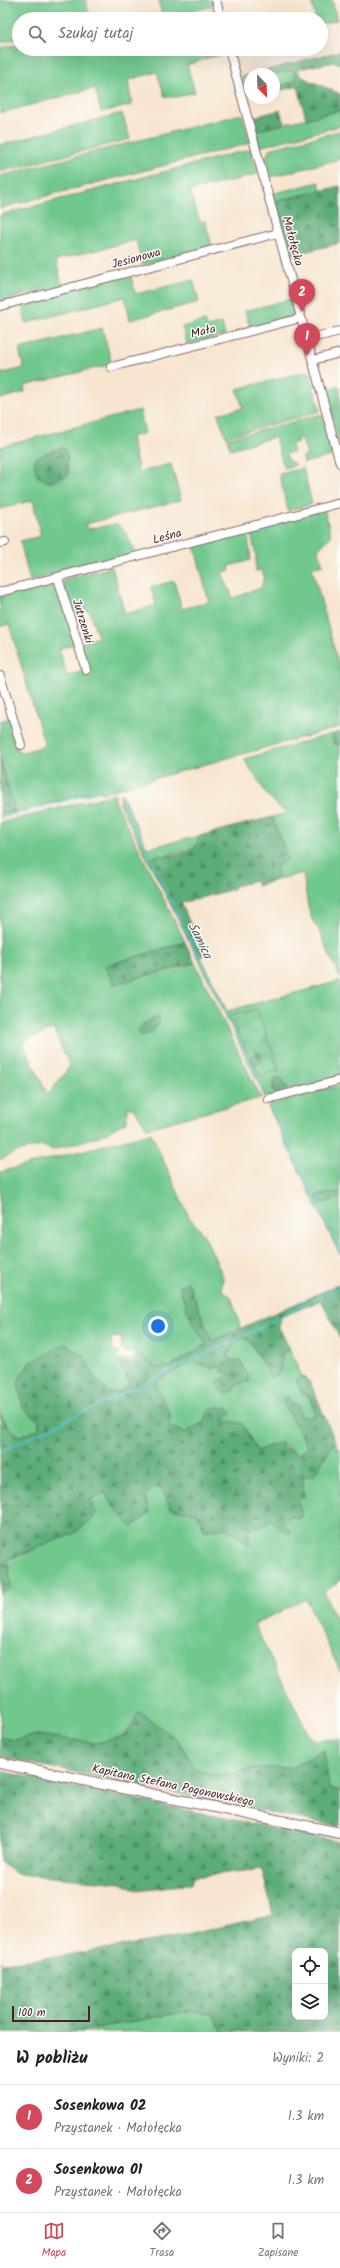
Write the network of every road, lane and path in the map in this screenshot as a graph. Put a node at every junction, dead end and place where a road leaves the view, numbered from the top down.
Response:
1 (216, 0) edge
2 (219, 12) edge
3 (231, 56) edge
4 (278, 233) junction
5 (0, 306) edge
6 (301, 318) junction
7 (340, 331) edge
8 (307, 339) junction
9 (340, 353) edge
10 (312, 360) junction
11 (111, 367) dead end
12 (340, 463) edge
13 (340, 503) edge
14 (58, 578) junction
15 (0, 592) edge
16 (86, 670) dead end
17 (0, 676) edge
18 (21, 745) dead end
19 (340, 1080) edge
20 (268, 1099) dead end
21 (0, 1763) edge
22 (340, 1833) edge

1 - 2 street
3 - 4 street, Małołęcka
4 - 5 street, Jesionowa
4 - 6 street, Małołęcka
6 - 8 street, Małołęcka
6 - 11 street, Mała
7 - 8 street
8 - 10 street, Małołęcka
9 - 10 street
10 - 12 street, Małołęcka
13 - 14 street, Leśna
14 - 15 street, Leśna
14 - 16 street, Jutrzenki
17 - 18 street
19 - 20 street
21 - 22 main road, Kapitana Stefana Pogonowskiego

